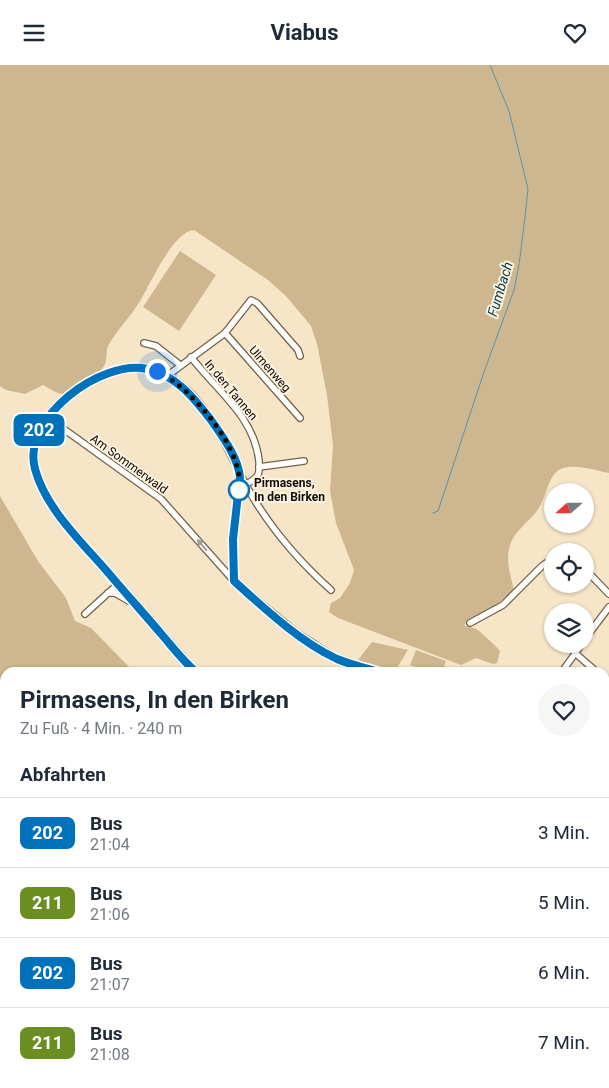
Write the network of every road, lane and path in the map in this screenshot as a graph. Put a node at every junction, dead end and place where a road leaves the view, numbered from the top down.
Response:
1 (226, 333) junction
2 (144, 343) dead end
3 (300, 356) dead end
4 (190, 357) junction
5 (180, 365) junction
6 (167, 376) junction
7 (47, 417) junction
8 (300, 418) dead end
9 (304, 461) dead end
10 (259, 467) junction
11 (239, 469) junction
12 (246, 484) junction
13 (252, 495) junction
14 (238, 501) junction
15 (544, 564) edge
16 (594, 578) edge
17 (234, 581) junction
18 (118, 585) junction
19 (331, 590) dead end
20 (108, 593) junction
21 (609, 593) edge
22 (609, 607) edge
23 (142, 612) junction
24 (85, 614) dead end
25 (470, 623) dead end
26 (594, 627) edge
27 (575, 653) joint
28 (192, 667) edge
29 (363, 667) edge
30 (565, 667) edge
31 (591, 667) edge

1 - 3 street
1 - 4 street
1 - 8 street, Ulmenweg
2 - 5 street
4 - 5 street
4 - 10 street, In den Tannen
5 - 6 street
6 - 7 street
6 - 11 street
17 -> 7 street, Am Sommerwald
7 - 18 street
9 - 10 street
10 - 12 street
11 - 12 street
11 - 14 street
12 - 13 street
13 - 14 street
13 - 19 street
14 - 17 street
15 - 25 street
16 - 21 street
17 - 29 street, Am Sommerwald
18 - 20 street
18 - 23 street
20 - 23 street
20 - 24 street
22 - 26 street
23 - 28 street
27 - 30 street
27 - 31 street

